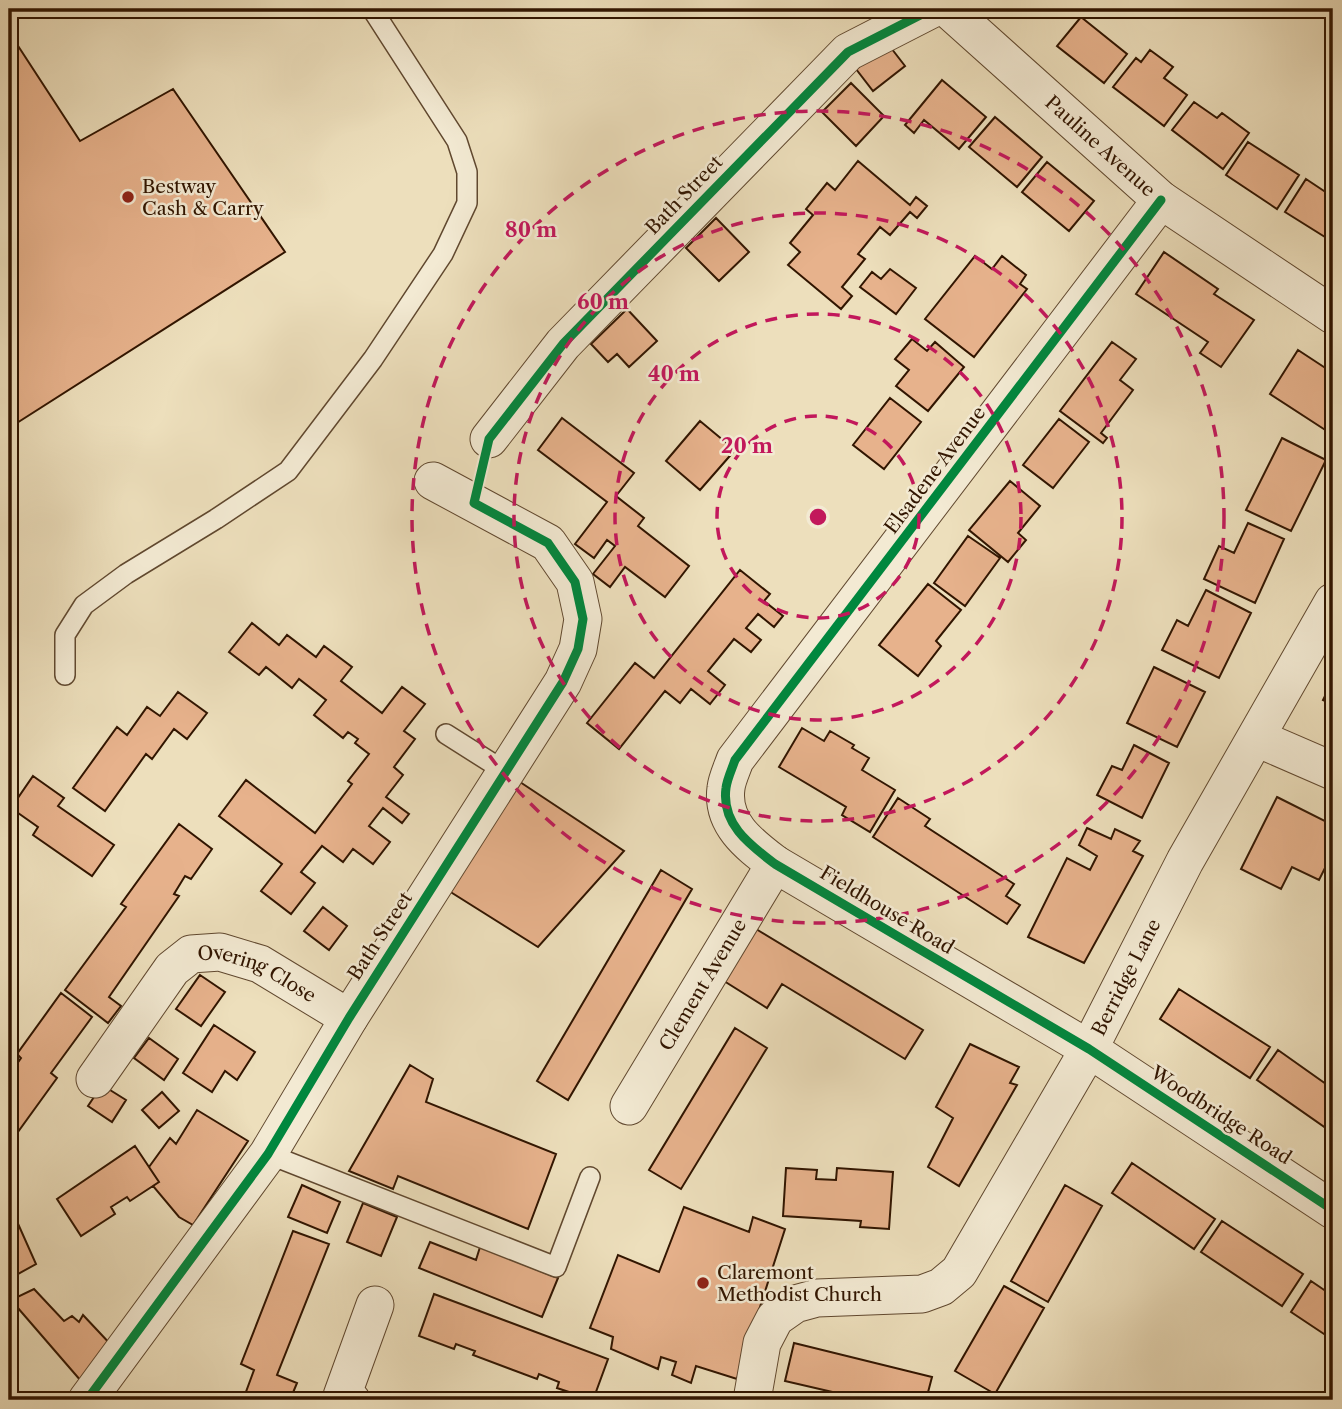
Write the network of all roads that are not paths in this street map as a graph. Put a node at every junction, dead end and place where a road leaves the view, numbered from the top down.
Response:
1 (372, 9) edge
2 (932, 9) edge
3 (948, 9) edge
4 (1161, 200) junction
5 (1333, 315) edge
6 (489, 439) dead end
7 (433, 481) dead end
8 (1333, 602) edge
9 (65, 675) dead end
10 (446, 734) dead end
11 (1257, 738) junction
12 (735, 761) joint
13 (1333, 771) edge
14 (506, 772) junction
15 (775, 864) junction
16 (349, 1018) junction
17 (1088, 1049) junction
18 (95, 1079) dead end
19 (629, 1106) dead end
20 (268, 1154) junction
21 (590, 1177) dead end
22 (1333, 1210) edge
23 (375, 1305) dead end
24 (87, 1400) edge
25 (351, 1400) edge
26 (752, 1400) edge

1 - 9 lane
2 - 6 street, Bath Street
3 - 4 street, Pauline Avenue
4 - 5 street, Pauline Avenue
4 - 12 street, Elsadene Avenue
7 - 14 street, Bath Street
8 - 11 street, Berridge Lane
10 - 14 lane
11 - 13 street
11 - 17 street, Berridge Lane
12 - 15 street, Fieldhouse Road
14 - 16 street, Bath Street
15 - 17 street, Fieldhouse Road
15 - 19 street, Clement Avenue
16 - 18 street, Overing Close
16 - 20 street, Bath Street
17 - 22 street, Woodbridge Road
17 - 26 street, Berridge Lane
20 - 21 lane
20 - 24 street, Bath Street
23 - 25 street

